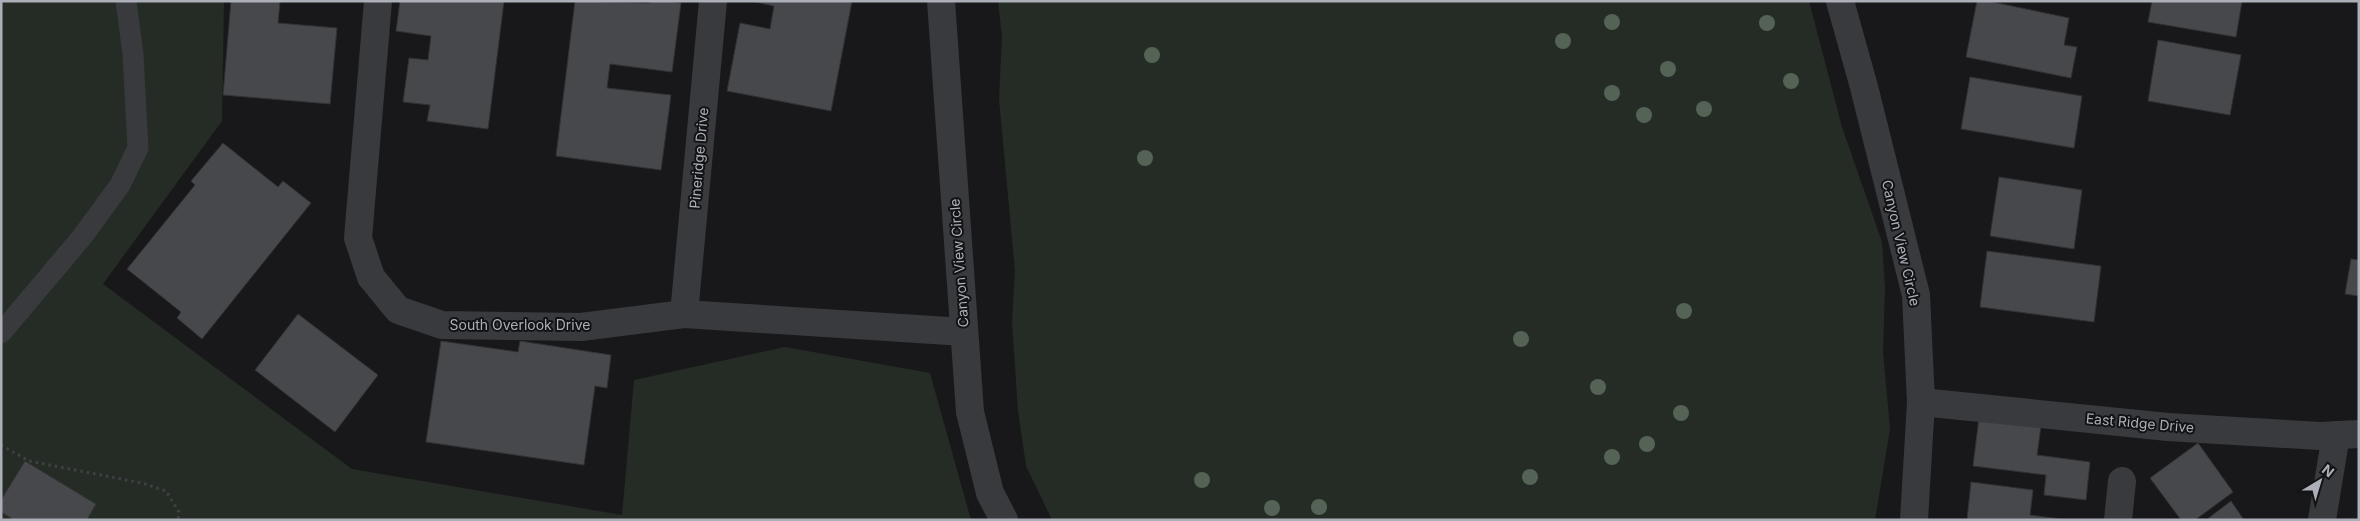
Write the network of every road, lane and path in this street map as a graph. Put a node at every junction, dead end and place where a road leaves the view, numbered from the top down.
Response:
1 (126, 1) edge
2 (378, 1) edge
3 (713, 1) edge
4 (941, 1) edge
5 (1840, 1) edge
6 (684, 314) junction
7 (964, 332) junction
8 (1, 333) edge
9 (1921, 402) junction
10 (2347, 434) edge
11 (1, 445) edge
12 (2122, 481) dead end
13 (178, 520) edge
14 (1004, 520) edge
15 (1914, 520) edge
16 (2118, 520) edge
17 (2322, 520) edge

1 - 8 lane
2 - 6 street, South Overlook Drive
3 - 6 street, Pineridge Drive
4 - 7 street, Canyon View Circle
5 - 9 street, Canyon View Circle
6 - 7 street, South Overlook Drive
7 - 14 street, Canyon View Circle
9 - 10 street, East Ridge Drive
9 - 15 street, Canyon View Circle
10 - 17 street
11 - 13 path
12 - 16 street

